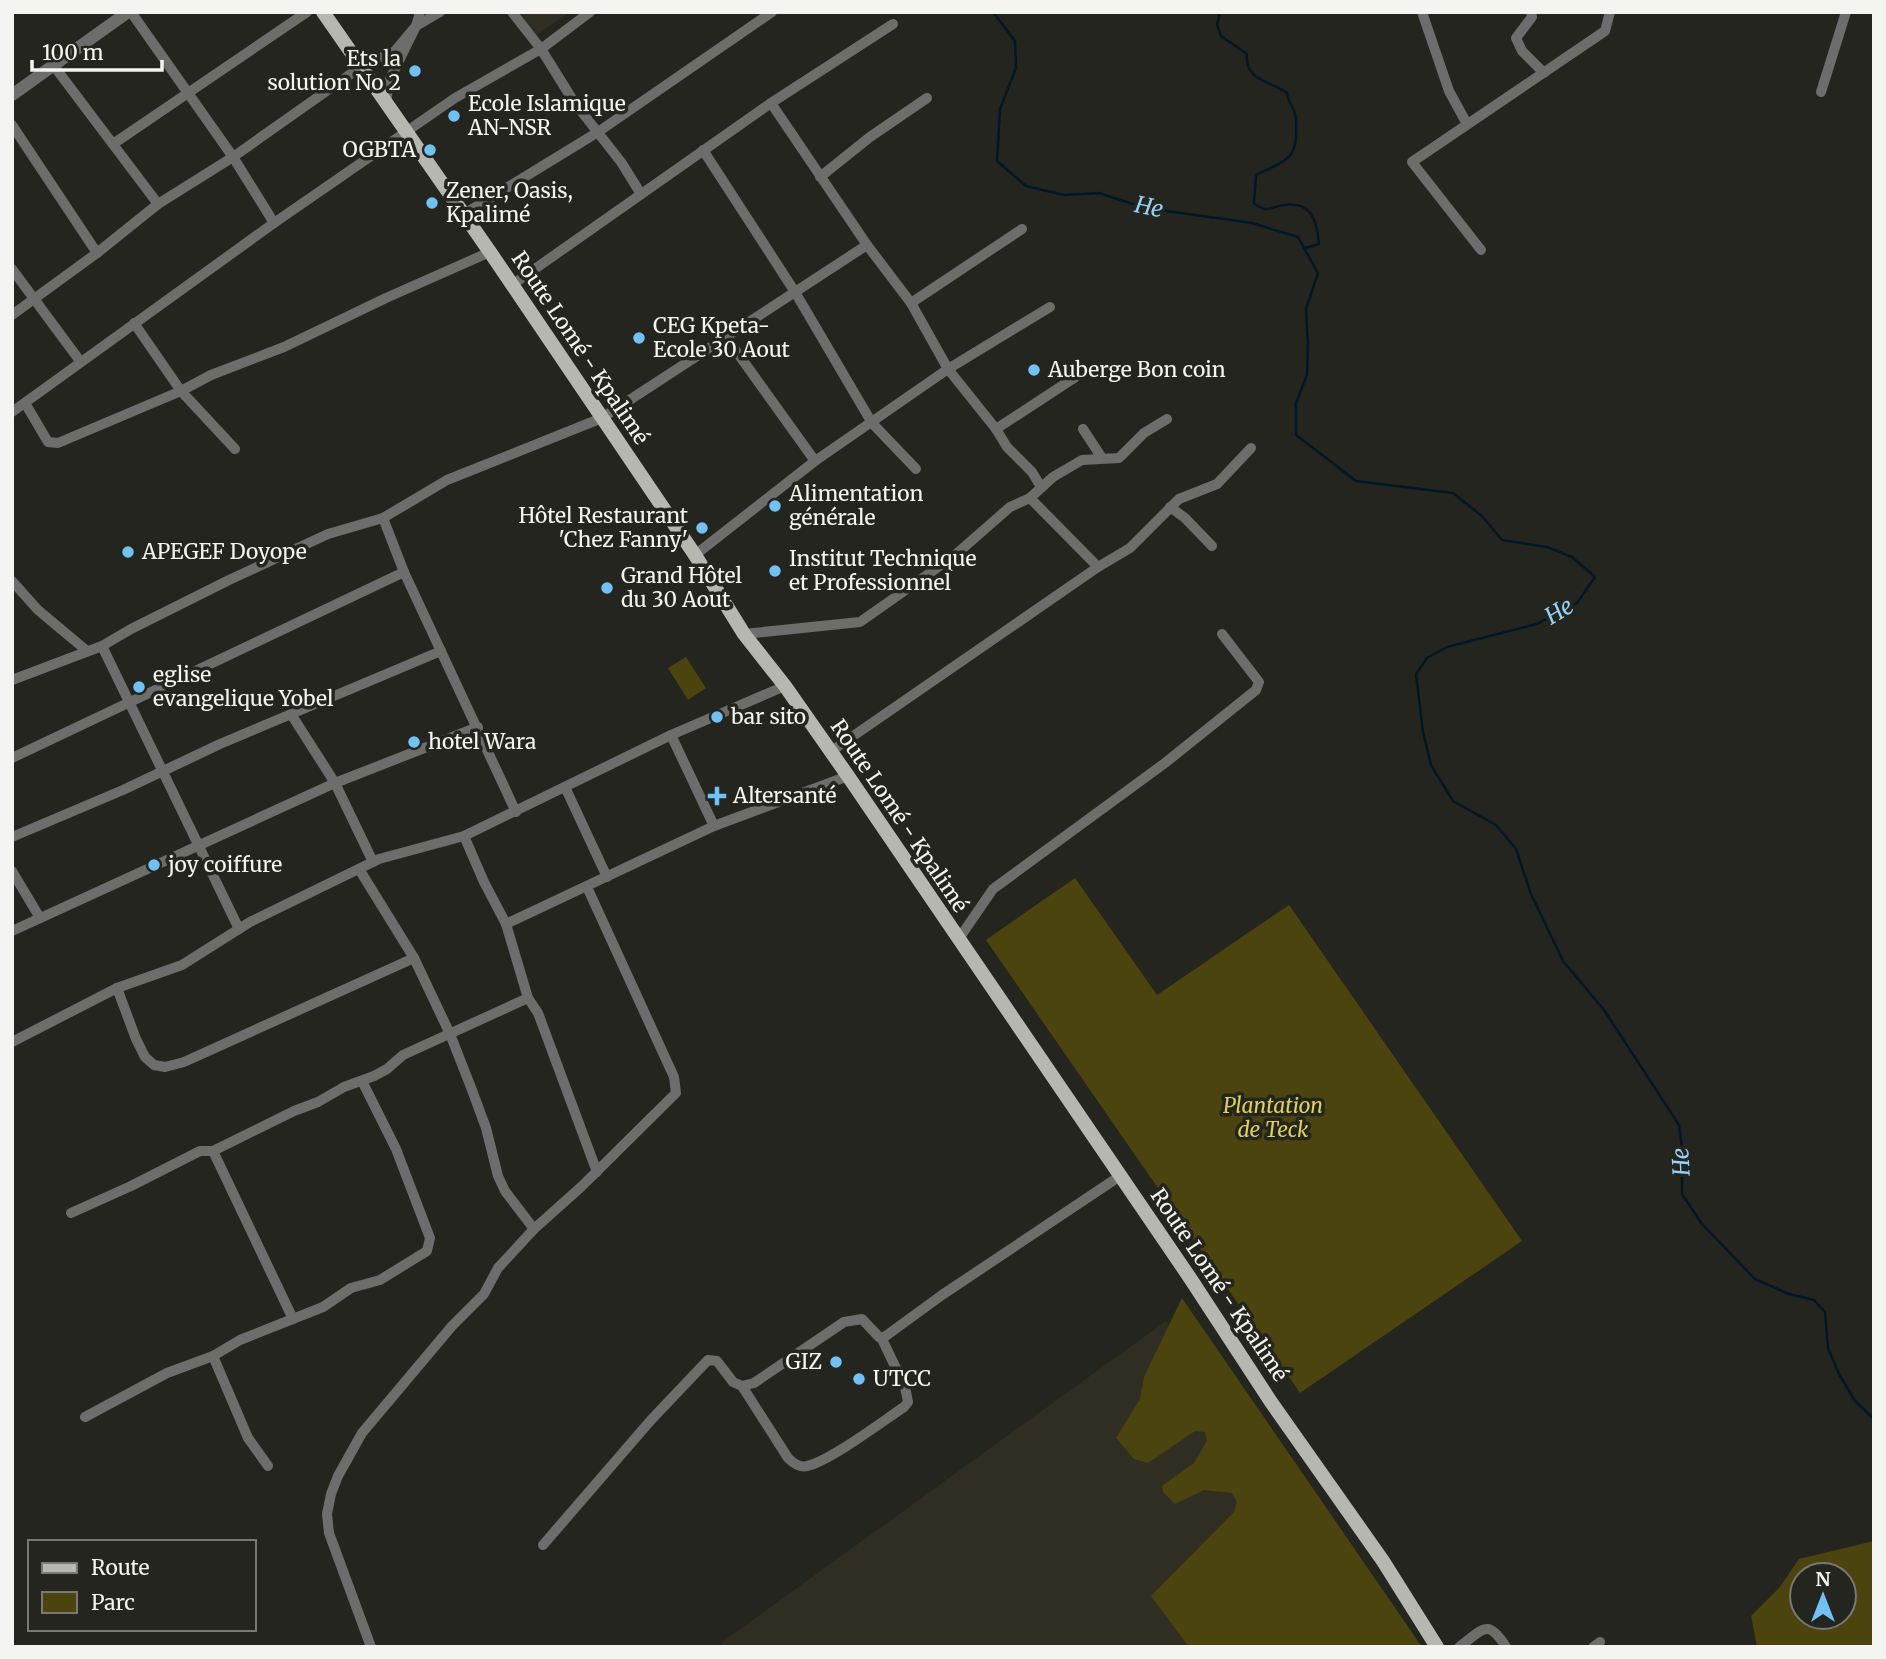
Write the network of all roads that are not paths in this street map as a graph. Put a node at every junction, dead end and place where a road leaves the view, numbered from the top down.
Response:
1 (129, 12) edge
2 (307, 12) edge
3 (323, 12) edge
4 (420, 12) edge
5 (440, 12) edge
6 (512, 12) edge
7 (590, 12) edge
8 (772, 12) edge
9 (1422, 12) edge
10 (1531, 12) edge
11 (1610, 12) edge
12 (1846, 12) edge
13 (893, 24) dead end
14 (416, 26) junction
15 (541, 49) junction
16 (54, 66) junction
17 (362, 66) junction
18 (1544, 73) junction
19 (1821, 92) dead end
20 (186, 93) junction
21 (12, 96) edge
22 (927, 98) dead end
23 (771, 103) junction
24 (385, 104) junction
25 (1467, 124) junction
26 (12, 125) edge
27 (406, 132) junction
28 (598, 132) junction
29 (113, 144) junction
30 (703, 150) junction
31 (233, 157) junction
32 (820, 177) junction
33 (641, 194) junction
34 (158, 204) junction
35 (464, 214) junction
36 (274, 223) junction
37 (1022, 229) dead end
38 (867, 246) junction
39 (1481, 250) dead end
40 (97, 253) junction
41 (490, 253) junction
42 (12, 269) edge
43 (512, 285) junction
44 (795, 292) junction
45 (34, 300) junction
46 (911, 303) junction
47 (1050, 307) dead end
48 (12, 315) edge
49 (134, 323) junction
50 (726, 337) junction
51 (80, 361) junction
52 (948, 369) junction
53 (1077, 376) dead end
54 (181, 391) junction
55 (25, 403) junction
56 (12, 412) edge
57 (602, 418) junction
58 (1167, 419) dead end
59 (872, 423) junction
60 (996, 429) junction
61 (1083, 429) dead end
62 (1251, 448) dead end
63 (235, 449) dead end
64 (1102, 458) junction
65 (816, 461) junction
66 (916, 469) dead end
67 (1041, 487) junction
68 (1030, 498) junction
69 (1170, 507) junction
70 (383, 518) junction
71 (1212, 547) dead end
72 (695, 555) junction
73 (1098, 567) junction
74 (404, 572) junction
75 (12, 581) edge
76 (744, 634) junction
77 (1222, 634) dead end
78 (102, 646) junction
79 (87, 651) junction
80 (441, 651) junction
81 (12, 680) edge
82 (785, 686) junction
83 (131, 703) junction
84 (291, 714) junction
85 (478, 727) junction
86 (671, 735) junction
87 (830, 752) junction
88 (12, 758) edge
89 (164, 770) junction
90 (848, 776) junction
91 (335, 783) junction
92 (565, 787) junction
93 (516, 812) junction
94 (714, 826) junction
95 (464, 836) junction
96 (12, 837) edge
97 (198, 845) junction
98 (373, 862) junction
99 (359, 869) junction
100 (12, 871) edge
101 (607, 877) junction
102 (587, 887) junction
103 (40, 918) junction
104 (506, 924) junction
105 (239, 929) junction
106 (12, 931) edge
107 (958, 940) junction
108 (414, 958) junction
109 (117, 988) junction
110 (528, 998) junction
111 (450, 1034) junction
112 (12, 1042) edge
113 (362, 1081) junction
114 (213, 1150) junction
115 (597, 1172) junction
116 (1120, 1176) junction
117 (71, 1213) dead end
118 (534, 1229) junction
119 (293, 1320) junction
120 (881, 1338) junction
121 (213, 1356) junction
122 (742, 1386) junction
123 (85, 1418) dead end
124 (268, 1466) dead end
125 (543, 1545) dead end
126 (371, 1647) edge
127 (1437, 1647) edge
128 (1459, 1647) edge
129 (1506, 1647) edge

1 - 16 street
1 - 20 street
2 - 20 street
3 - 17 main road, Route Lomé - Kpalimé
4 - 14 street
5 - 14 street
6 - 15 street
7 - 15 street
8 - 28 street
9 - 25 street
10 - 18 street
11 - 18 street
12 - 19 street
13 - 23 street
14 - 17 street
14 - 24 street
15 - 27 street
15 - 28 street
16 - 21 street
16 - 29 street
17 - 24 main road, Route Lomé - Kpalimé
17 - 31 street
18 - 25 street
20 - 29 street
20 - 31 street
22 - 32 street
23 - 30 street
23 - 32 street
24 - 27 main road, Route Lomé - Kpalimé
25 - 39 street
26 - 40 street
27 - 35 main road, Route Lomé - Kpalimé
27 - 36 street
28 - 33 street
28 - 35 street
29 - 34 street
30 - 33 street
30 - 44 street
31 - 34 street
31 - 36 street
32 - 38 street
33 - 43 street
34 - 40 street
35 - 41 main road, Route Lomé - Kpalimé
36 - 49 street
37 - 46 street
38 - 44 street
38 - 46 street
40 - 45 street
41 - 43 main road, Route Lomé - Kpalimé
41 - 54 street
42 - 45 street
43 - 57 main road, Route Lomé - Kpalimé
44 - 50 street
44 - 59 street
45 - 48 street
45 - 51 street
46 - 52 street
47 - 52 street
49 - 51 street
49 - 54 street
50 - 57 street
50 - 65 street
51 - 55 street
52 - 59 street
52 - 60 street
53 - 60 street
54 - 55 street
54 - 63 street
55 - 56 street
57 - 70 street
57 - 72 main road, Route Lomé - Kpalimé
58 - 64 street
59 - 65 street
59 - 66 street
60 - 67 street
61 - 64 street
62 - 69 street
64 - 67 street
65 - 72 street
67 - 68 street
68 - 73 street
68 - 76 street
69 - 71 street
69 - 73 street
70 - 74 street
70 - 78 street
72 - 76 main road, Route Lomé - Kpalimé
73 - 87 street
74 - 80 street
74 - 83 street
75 - 79 street
76 - 82 main road, Route Lomé - Kpalimé
77 - 107 street
78 - 79 street
78 - 83 street
79 - 81 street
80 - 84 street
80 - 85 street
82 - 86 street
82 - 87 main road, Route Lomé - Kpalimé
83 - 88 street
83 - 89 street
84 - 89 street
84 - 91 street
85 - 91 street
85 - 93 street
86 - 92 street
86 - 94 street
87 - 90 main road, Route Lomé - Kpalimé
89 - 96 street
89 - 97 street
90 - 94 street
90 - 107 main road, Route Lomé - Kpalimé
91 - 97 street
91 - 98 street
92 - 93 street
92 - 101 street
93 - 95 street
94 - 101 street
95 - 98 street
95 - 104 street
97 - 103 street
97 - 105 street
98 - 99 street
99 - 105 street
99 - 108 street
100 - 103 street
101 - 102 street
102 - 104 street
102 - 115 street
103 - 106 street
104 - 110 street
105 - 109 street
107 - 116 main road, Route Lomé - Kpalimé
108 - 109 street
108 - 111 street
109 - 112 street
110 - 111 street
110 - 115 street
111 - 113 street
111 - 118 street
113 - 114 street
113 - 119 street
114 - 117 street
114 - 119 street
115 - 118 street
116 - 120 street
116 - 127 main road, Route Lomé - Kpalimé
118 - 126 street
119 - 121 street
120 - 122 street
120 - 122 street
121 - 123 street
121 - 124 street
122 - 125 street
128 - 129 street

